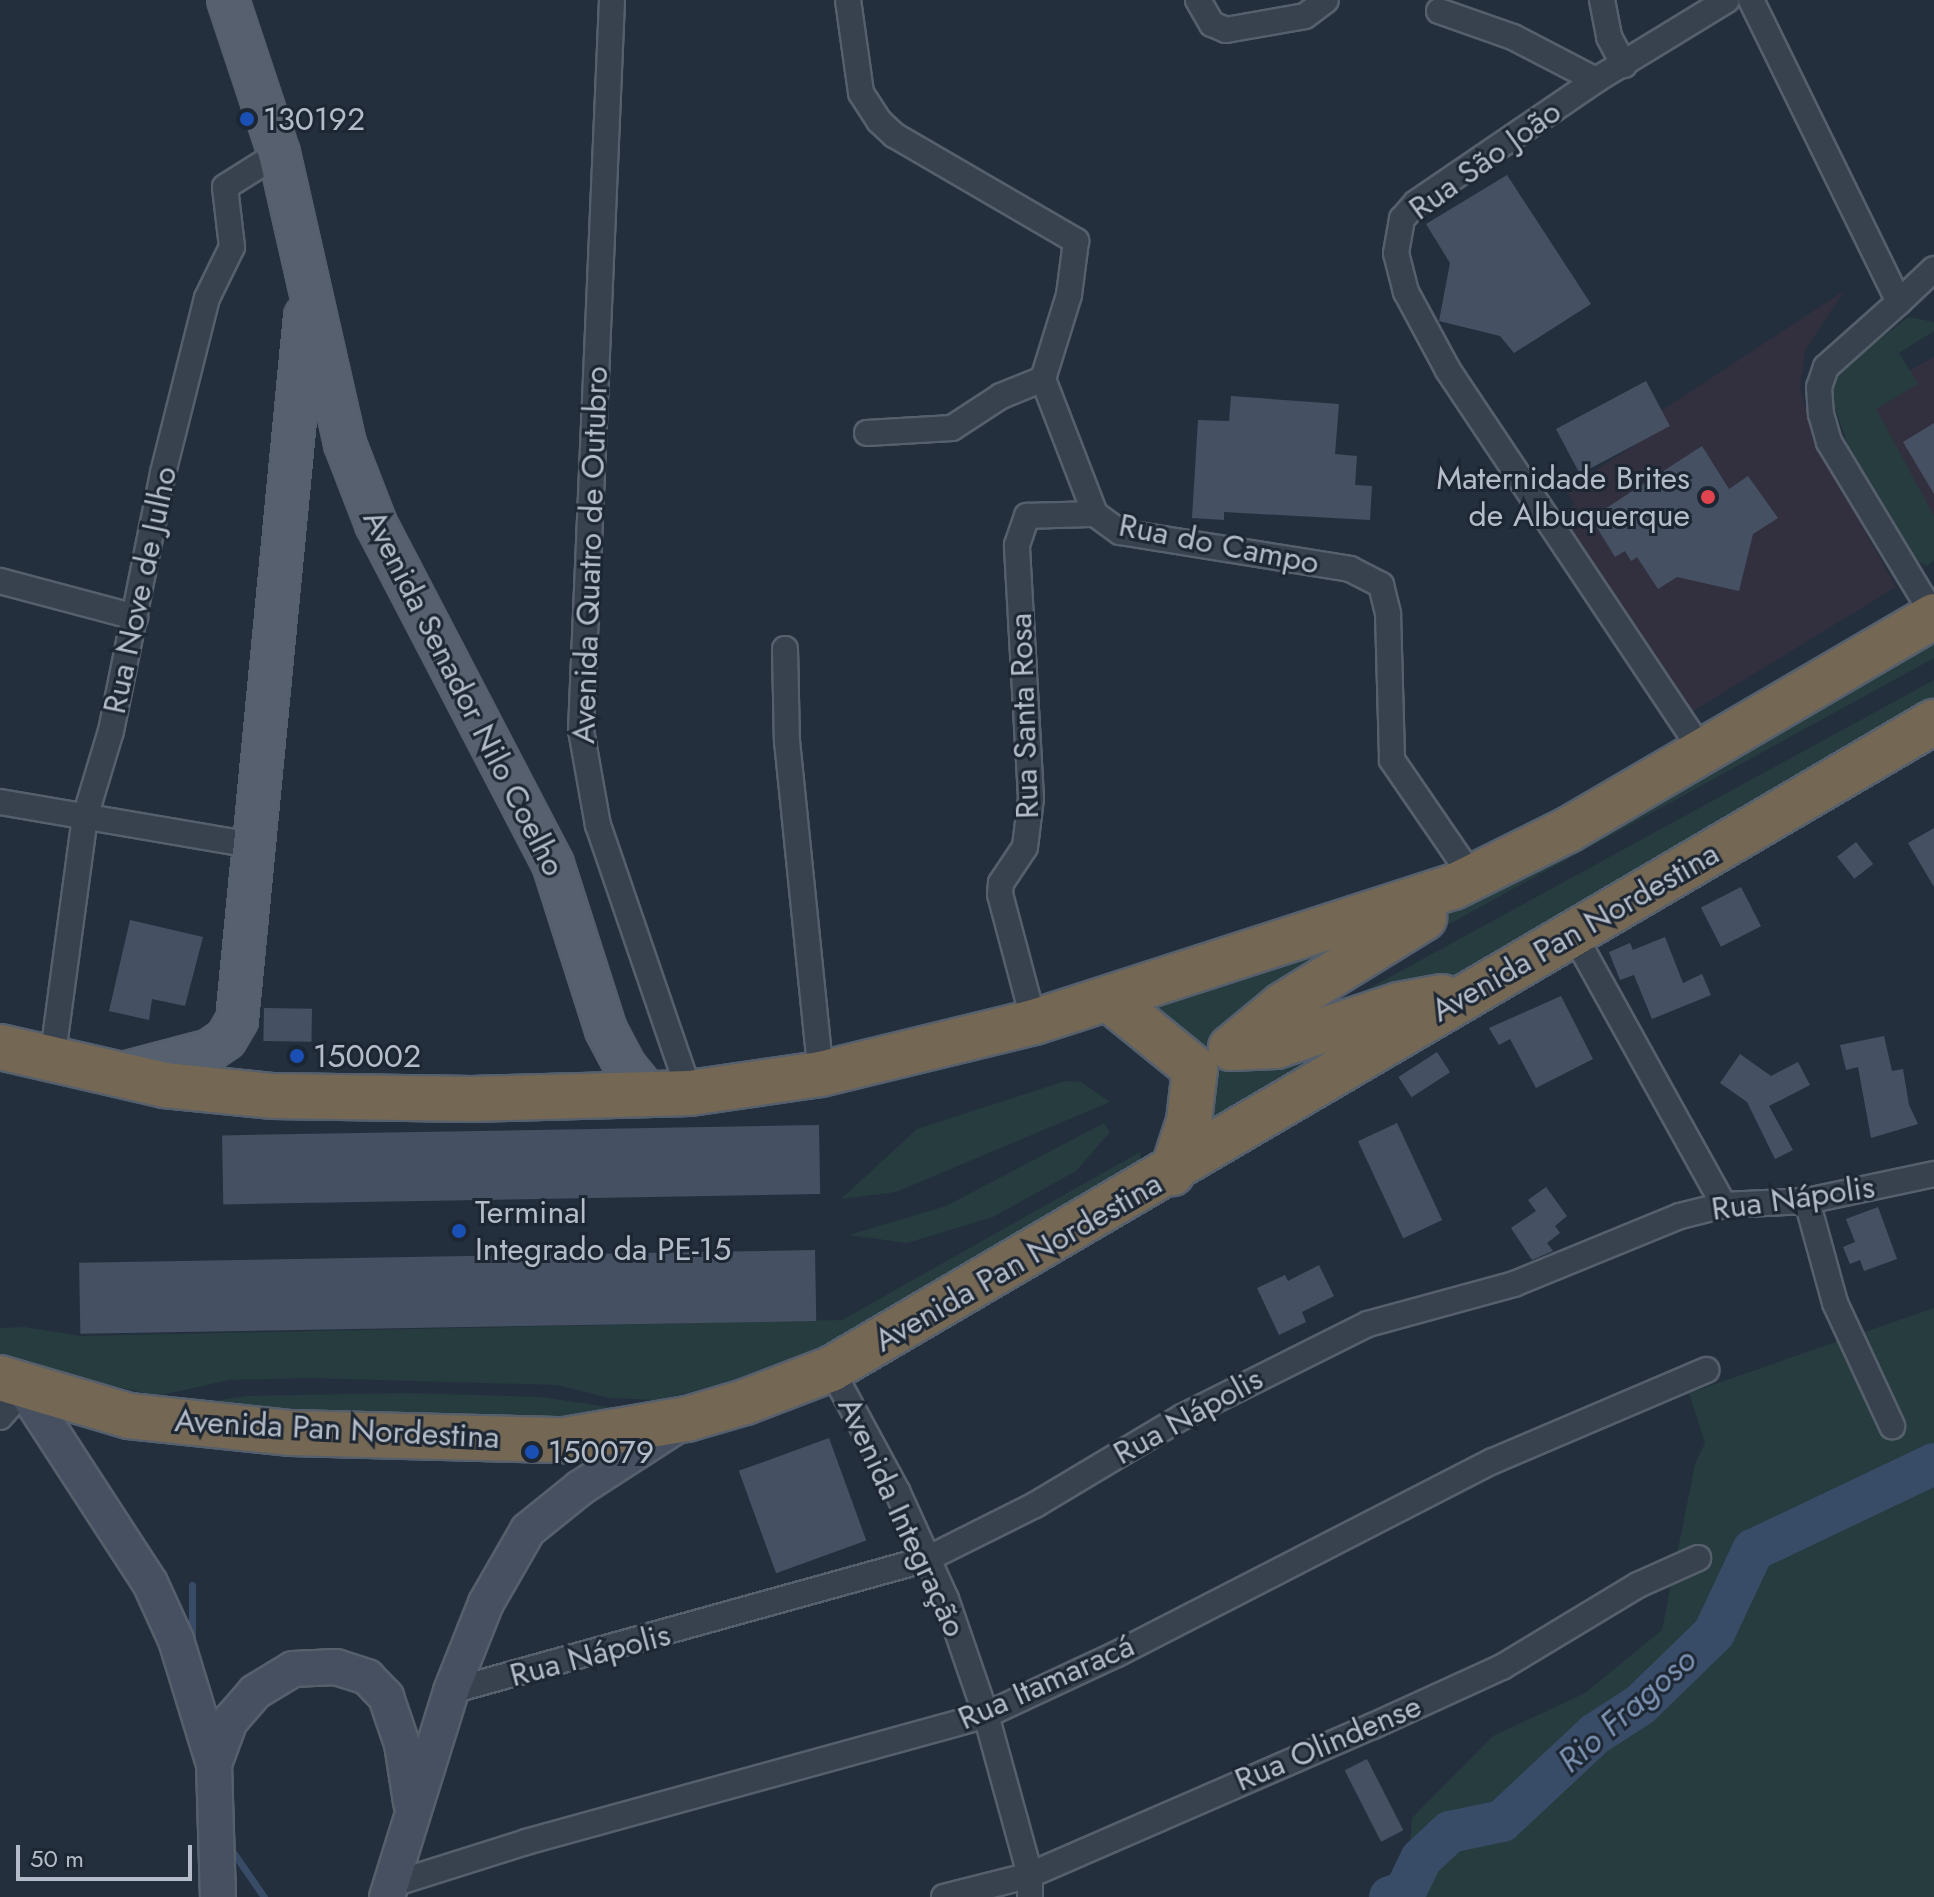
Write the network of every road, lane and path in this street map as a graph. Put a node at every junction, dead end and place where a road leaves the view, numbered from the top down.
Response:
1 (228, 0) edge
2 (612, 0) edge
3 (848, 0) edge
4 (1198, 0) edge
5 (1326, 0) edge
6 (1602, 0) edge
7 (1727, 0) edge
8 (1751, 0) edge
9 (1439, 11) dead end
10 (1624, 65) junction
11 (1596, 80) junction
12 (279, 153) junction
13 (1934, 269) edge
14 (308, 280) junction
15 (1899, 302) junction
16 (1043, 379) junction
17 (867, 433) dead end
18 (1095, 514) junction
19 (0, 581) edge
20 (1934, 616) edge
21 (135, 617) junction
22 (785, 649) dead end
23 (1934, 722) edge
24 (1702, 751) junction
25 (0, 802) edge
26 (85, 817) junction
27 (252, 845) junction
28 (1462, 882) junction
29 (1573, 933) junction
30 (1471, 993) junction
31 (1109, 999) junction
32 (1034, 1022) junction
33 (0, 1047) edge
34 (52, 1061) junction
35 (821, 1074) junction
36 (115, 1075) junction
37 (669, 1093) junction
38 (1172, 1173) junction
39 (1934, 1174) edge
40 (1807, 1201) junction
41 (1724, 1205) junction
42 (831, 1369) junction
43 (1706, 1370) dead end
44 (8, 1394) edge
45 (687, 1419) junction
46 (1892, 1426) dead end
47 (1698, 1558) dead end
48 (927, 1559) junction
49 (451, 1691) junction
50 (986, 1715) junction
51 (214, 1764) junction
52 (412, 1806) junction
53 (1030, 1886) edge
54 (388, 1891) edge
55 (218, 1897) edge
56 (944, 1897) edge

1 - 12 main road, Avenida Senador Nilo Coelho
2 - 37 street, Avenida Quatro de Outubro
3 - 16 street
4 - 5 street
6 - 10 street
7 - 10 street, Rua São João
8 - 15 street
9 - 11 street
10 - 11 street, Rua São João
11 - 24 street, Rua São João
12 - 14 main road, Avenida Senador Nilo Coelho
12 - 21 street, Rua Nove de Julho
13 - 15 street
14 - 27 main road, Avenida Senador Nilo Coelho
14 - 37 main road, Avenida Senador Nilo Coelho
15 - 20 street
16 - 17 street
16 - 18 street, Rua do Campo
18 - 28 street, Rua do Campo
18 - 32 street, Rua Santa Rosa
19 - 21 street
20 - 24 highway
21 - 26 street, Rua Nove de Julho
22 - 35 street
23 - 29 highway, Avenida Pan Nordestina
24 - 28 highway
25 - 26 street
26 - 27 street
26 - 34 street, Rua Nove de Julho
27 - 36 main road, Avenida Senador Nilo Coelho
28 - 30 highway
28 - 31 highway
29 - 30 highway, Avenida Pan Nordestina
29 - 41 street
30 - 38 highway, Avenida Pan Nordestina
31 - 32 highway
31 - 38 highway
32 - 35 highway
33 - 34 highway
34 - 36 highway
35 - 37 highway
36 - 37 highway
38 - 42 highway, Avenida Pan Nordestina
39 - 40 street, Rua Nápolis
40 - 41 street, Rua Nápolis
40 - 46 street
41 - 48 street, Rua Nápolis
42 - 45 highway, Avenida Pan Nordestina
42 - 48 street, Avenida Integração
43 - 50 street, Rua Itamaracá
44 - 45 highway, Avenida Pan Nordestina
44 - 51 main road
45 - 49 main road
47 - 53 street, Rua Olindense
48 - 49 street, Rua Nápolis
48 - 50 street, Avenida Integração
49 - 52 main road
50 - 53 street, Avenida Integração
50 - 54 street, Rua Itamaracá
51 - 52 main road
51 - 55 main road
52 - 54 main road
53 - 56 street, Rua Olindense

